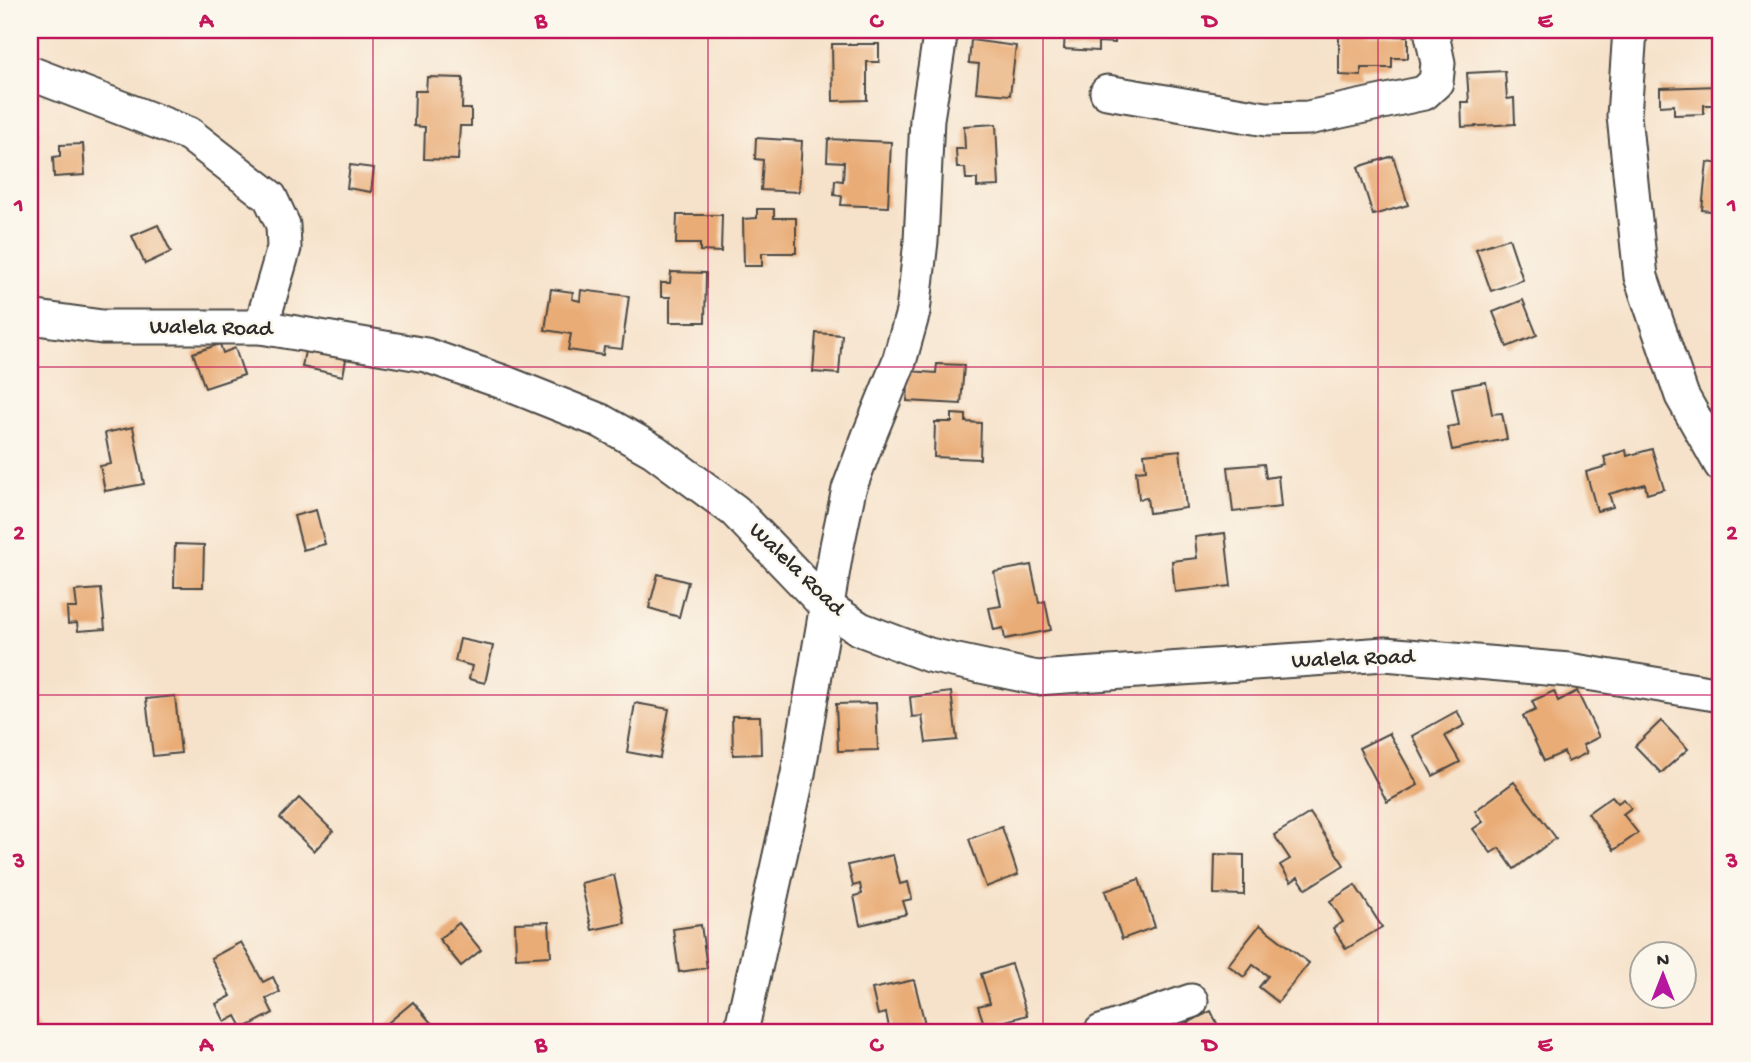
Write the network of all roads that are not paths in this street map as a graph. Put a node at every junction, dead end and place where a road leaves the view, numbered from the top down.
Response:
1 (940, 30) edge
2 (1431, 30) edge
3 (1630, 30) edge
4 (30, 74) edge
5 (1107, 92) dead end
6 (30, 317) edge
7 (261, 327) junction
8 (1721, 465) edge
9 (827, 607) junction
10 (1721, 695) edge
11 (1191, 1001) dead end
12 (741, 1032) edge
13 (1101, 1032) edge

1 - 9 street
2 - 5 street
3 - 8 street
4 - 7 street
6 - 7 street, Walela Road
7 - 9 street, Walela Road
9 - 10 street, Walela Road
9 - 12 street
11 - 13 street

